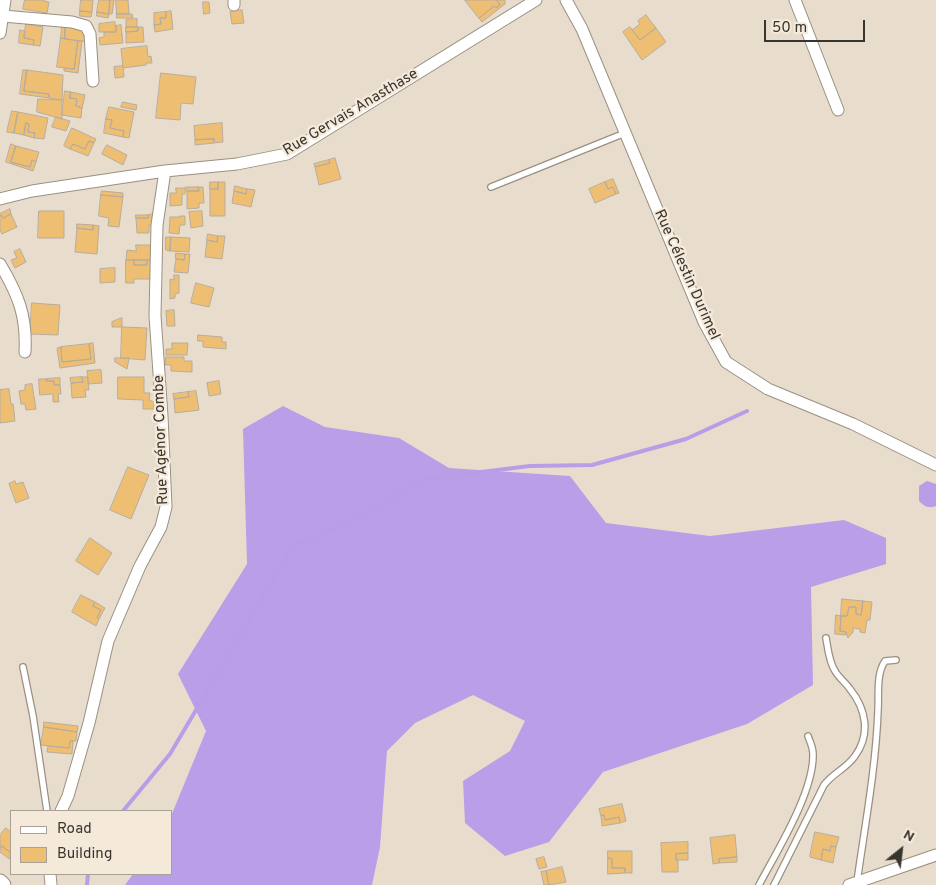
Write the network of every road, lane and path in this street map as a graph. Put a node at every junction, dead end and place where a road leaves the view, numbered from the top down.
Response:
1 (5, 0) edge
2 (536, 0) edge
3 (566, 0) edge
4 (795, 0) edge
5 (3, 16) junction
6 (0, 32) edge
7 (93, 81) dead end
8 (838, 110) dead end
9 (625, 133) junction
10 (164, 171) junction
11 (491, 187) dead end
12 (0, 199) edge
13 (0, 264) edge
14 (25, 352) dead end
15 (936, 465) edge
16 (826, 638) dead end
17 (896, 660) dead end
18 (23, 667) dead end
19 (808, 736) dead end
20 (47, 810) edge
21 (61, 810) edge
22 (936, 854) edge
23 (0, 882) edge
24 (853, 883) edge
25 (3, 885) edge
26 (760, 885) edge
27 (774, 885) edge

1 - 5 street
2 - 10 street, Rue Gervais Anasthase
3 - 9 street, Rue Célestin Durimel
4 - 8 street
5 - 6 street
5 - 7 street
9 - 11 lane
9 - 15 street, Rue Célestin Durimel
10 - 12 street, Rue Gervais Anasthase
10 - 21 street, Rue Agénor Combe
13 - 14 street
16 - 27 lane
17 - 24 lane
18 - 20 lane
19 - 26 lane
22 - 24 street
23 - 25 main road

